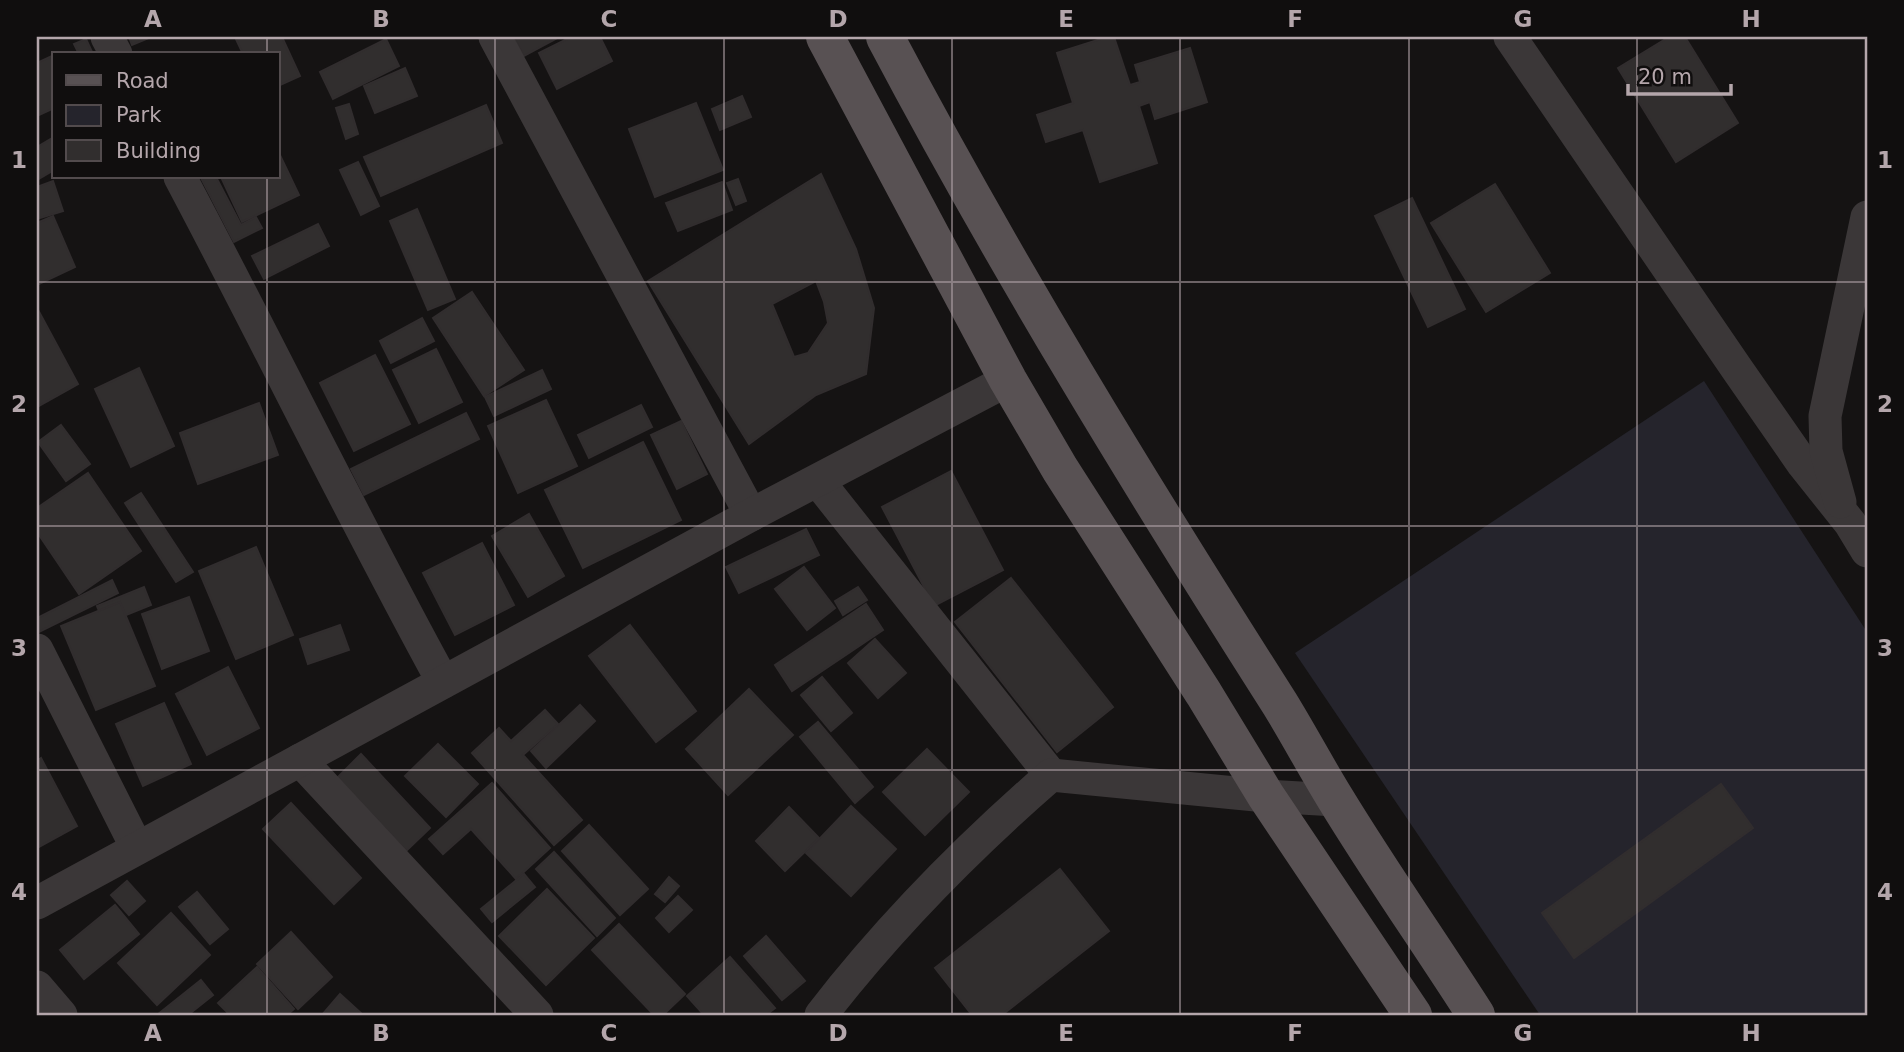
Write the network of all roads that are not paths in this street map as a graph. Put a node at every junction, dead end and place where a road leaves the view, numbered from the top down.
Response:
1 (495, 37) edge
2 (825, 37) edge
3 (885, 37) edge
4 (1510, 37) edge
5 (181, 178) edge
6 (1867, 217) edge
7 (1008, 380) junction
8 (818, 481) junction
9 (751, 516) junction
10 (1850, 523) junction
11 (1867, 551) edge
12 (37, 650) edge
13 (443, 682) junction
14 (300, 760) junction
15 (1051, 775) junction
16 (1266, 796) junction
17 (1336, 800) junction
18 (137, 848) junction
19 (37, 903) edge
20 (37, 987) edge
21 (61, 1015) edge
22 (537, 1015) edge
23 (821, 1015) edge
24 (1413, 1015) edge
25 (1476, 1015) edge

1 - 9 street
2 - 7 main road
3 - 17 main road
4 - 10 street
5 - 13 street
6 - 10 street
7 - 8 street
7 - 16 main road
8 - 9 street
8 - 15 street
9 - 13 street
10 - 11 street
12 - 18 street
13 - 14 street
14 - 18 street
14 - 22 street
15 - 16 street
15 - 23 street
16 - 17 street
16 - 24 main road
17 - 25 main road
18 - 19 street
20 - 21 street

